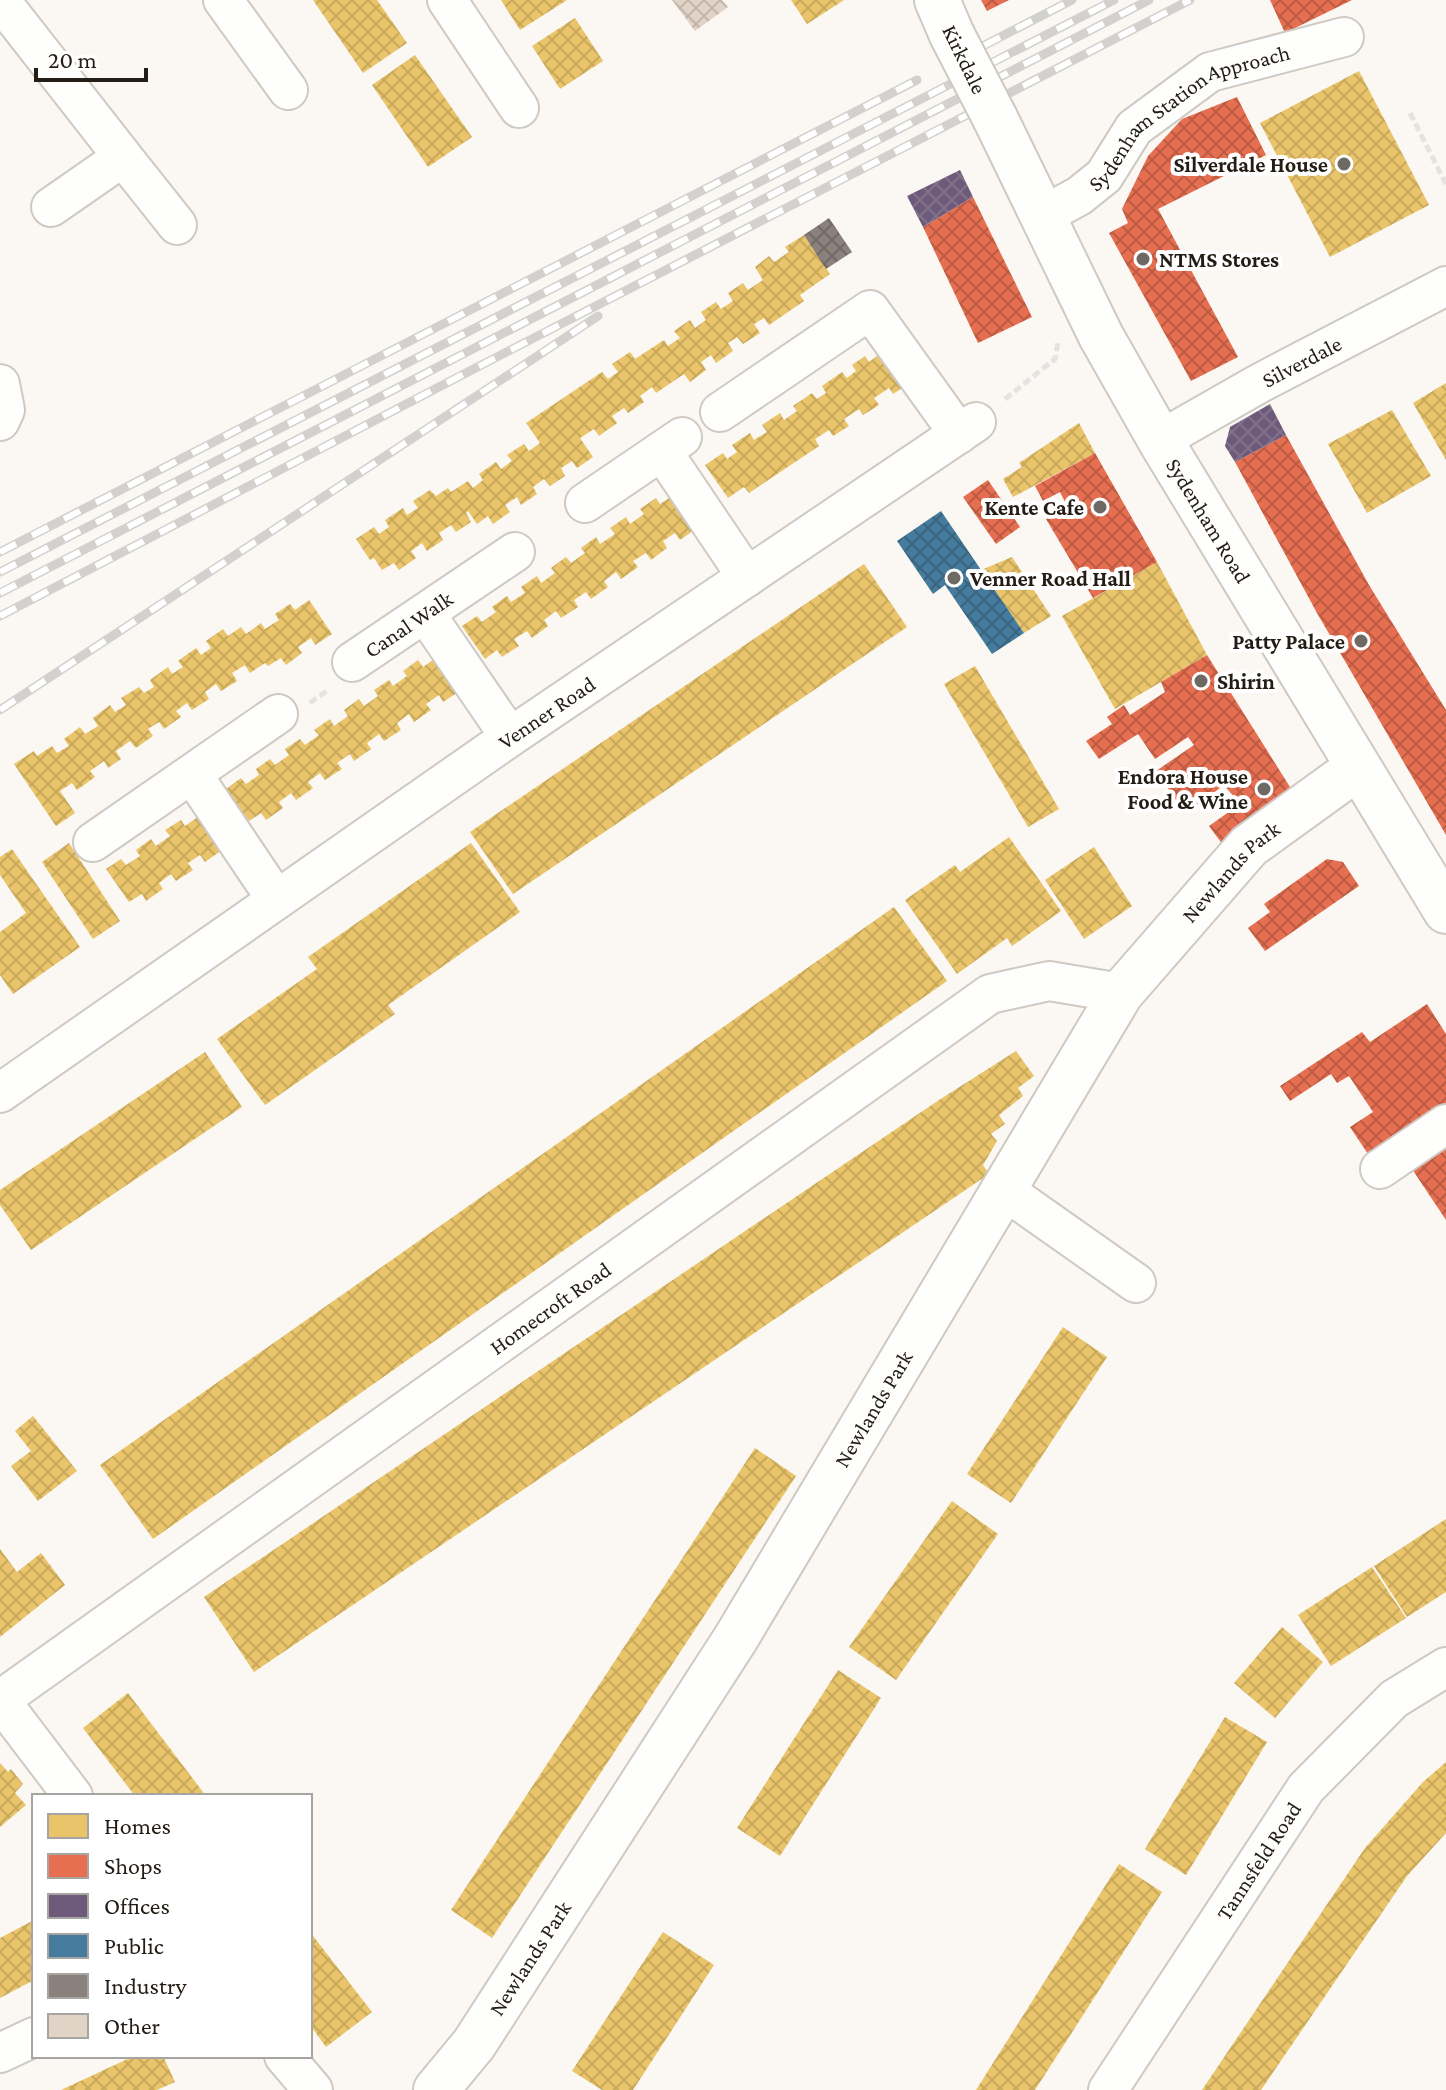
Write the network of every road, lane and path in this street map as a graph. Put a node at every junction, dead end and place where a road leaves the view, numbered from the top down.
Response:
1 (0, 0) edge
2 (223, 0) edge
3 (447, 0) edge
4 (945, 18) edge
5 (1344, 37) dead end
6 (288, 90) dead end
7 (519, 108) dead end
8 (1410, 113) dead end
9 (995, 118) joint
10 (123, 157) junction
11 (1446, 184) edge
12 (51, 207) dead end
13 (1044, 215) junction
14 (177, 225) dead end
15 (1446, 286) edge
16 (1060, 329) dead end
17 (0, 384) edge
18 (720, 412) dead end
19 (0, 421) edge
20 (968, 428) junction
21 (1160, 440) junction
22 (585, 503) dead end
23 (515, 552) dead end
24 (747, 577) junction
25 (425, 613) junction
26 (352, 662) joint
27 (278, 714) joint
28 (510, 737) junction
29 (1357, 768) junction
30 (192, 774) junction
31 (93, 842) dead end
32 (276, 899) junction
33 (1446, 911) edge
34 (1121, 993) junction
35 (0, 1093) edge
36 (1446, 1124) edge
37 (1380, 1169) dead end
38 (1004, 1190) junction
39 (1136, 1283) dead end
40 (1446, 1667) edge
41 (0, 1700) edge
42 (71, 1794) edge
43 (32, 2038) edge
44 (0, 2053) edge
45 (286, 2058) edge
46 (313, 2090) edge
47 (436, 2090) edge
48 (1108, 2090) edge

1 - 10 street
2 - 6 street
3 - 7 street
4 - 9 main road, Kirkdale, bridge
5 - 13 street, Sydenham Station Approach
8 - 11 path
9 - 13 main road, Sydenham Road
10 - 12 street
10 - 14 street
13 - 21 main road, Sydenham Road
15 - 21 street, Silverdale
16 - 20 path
17 - 19 street
18 - 20 street
20 - 24 street, Venner Road
21 - 29 main road, Sydenham Road
22 - 24 street
23 - 25 street, Canal Walk
24 - 28 street, Venner Road
25 - 26 street, Canal Walk
25 - 28 street
26 - 27 path, Canal Walk
27 - 30 street
28 - 32 street, Venner Road
29 - 33 main road, Sydenham Road
29 - 34 main road, Newlands Park
30 - 31 street
30 - 32 street
32 - 35 street, Venner Road
34 - 38 main road, Newlands Park
34 - 41 street, Homecroft Road
36 - 37 street
38 - 39 street
38 - 47 main road, Newlands Park
40 - 48 street, Tannsfeld Road
41 - 42 street
43 - 44 street
45 - 46 street

